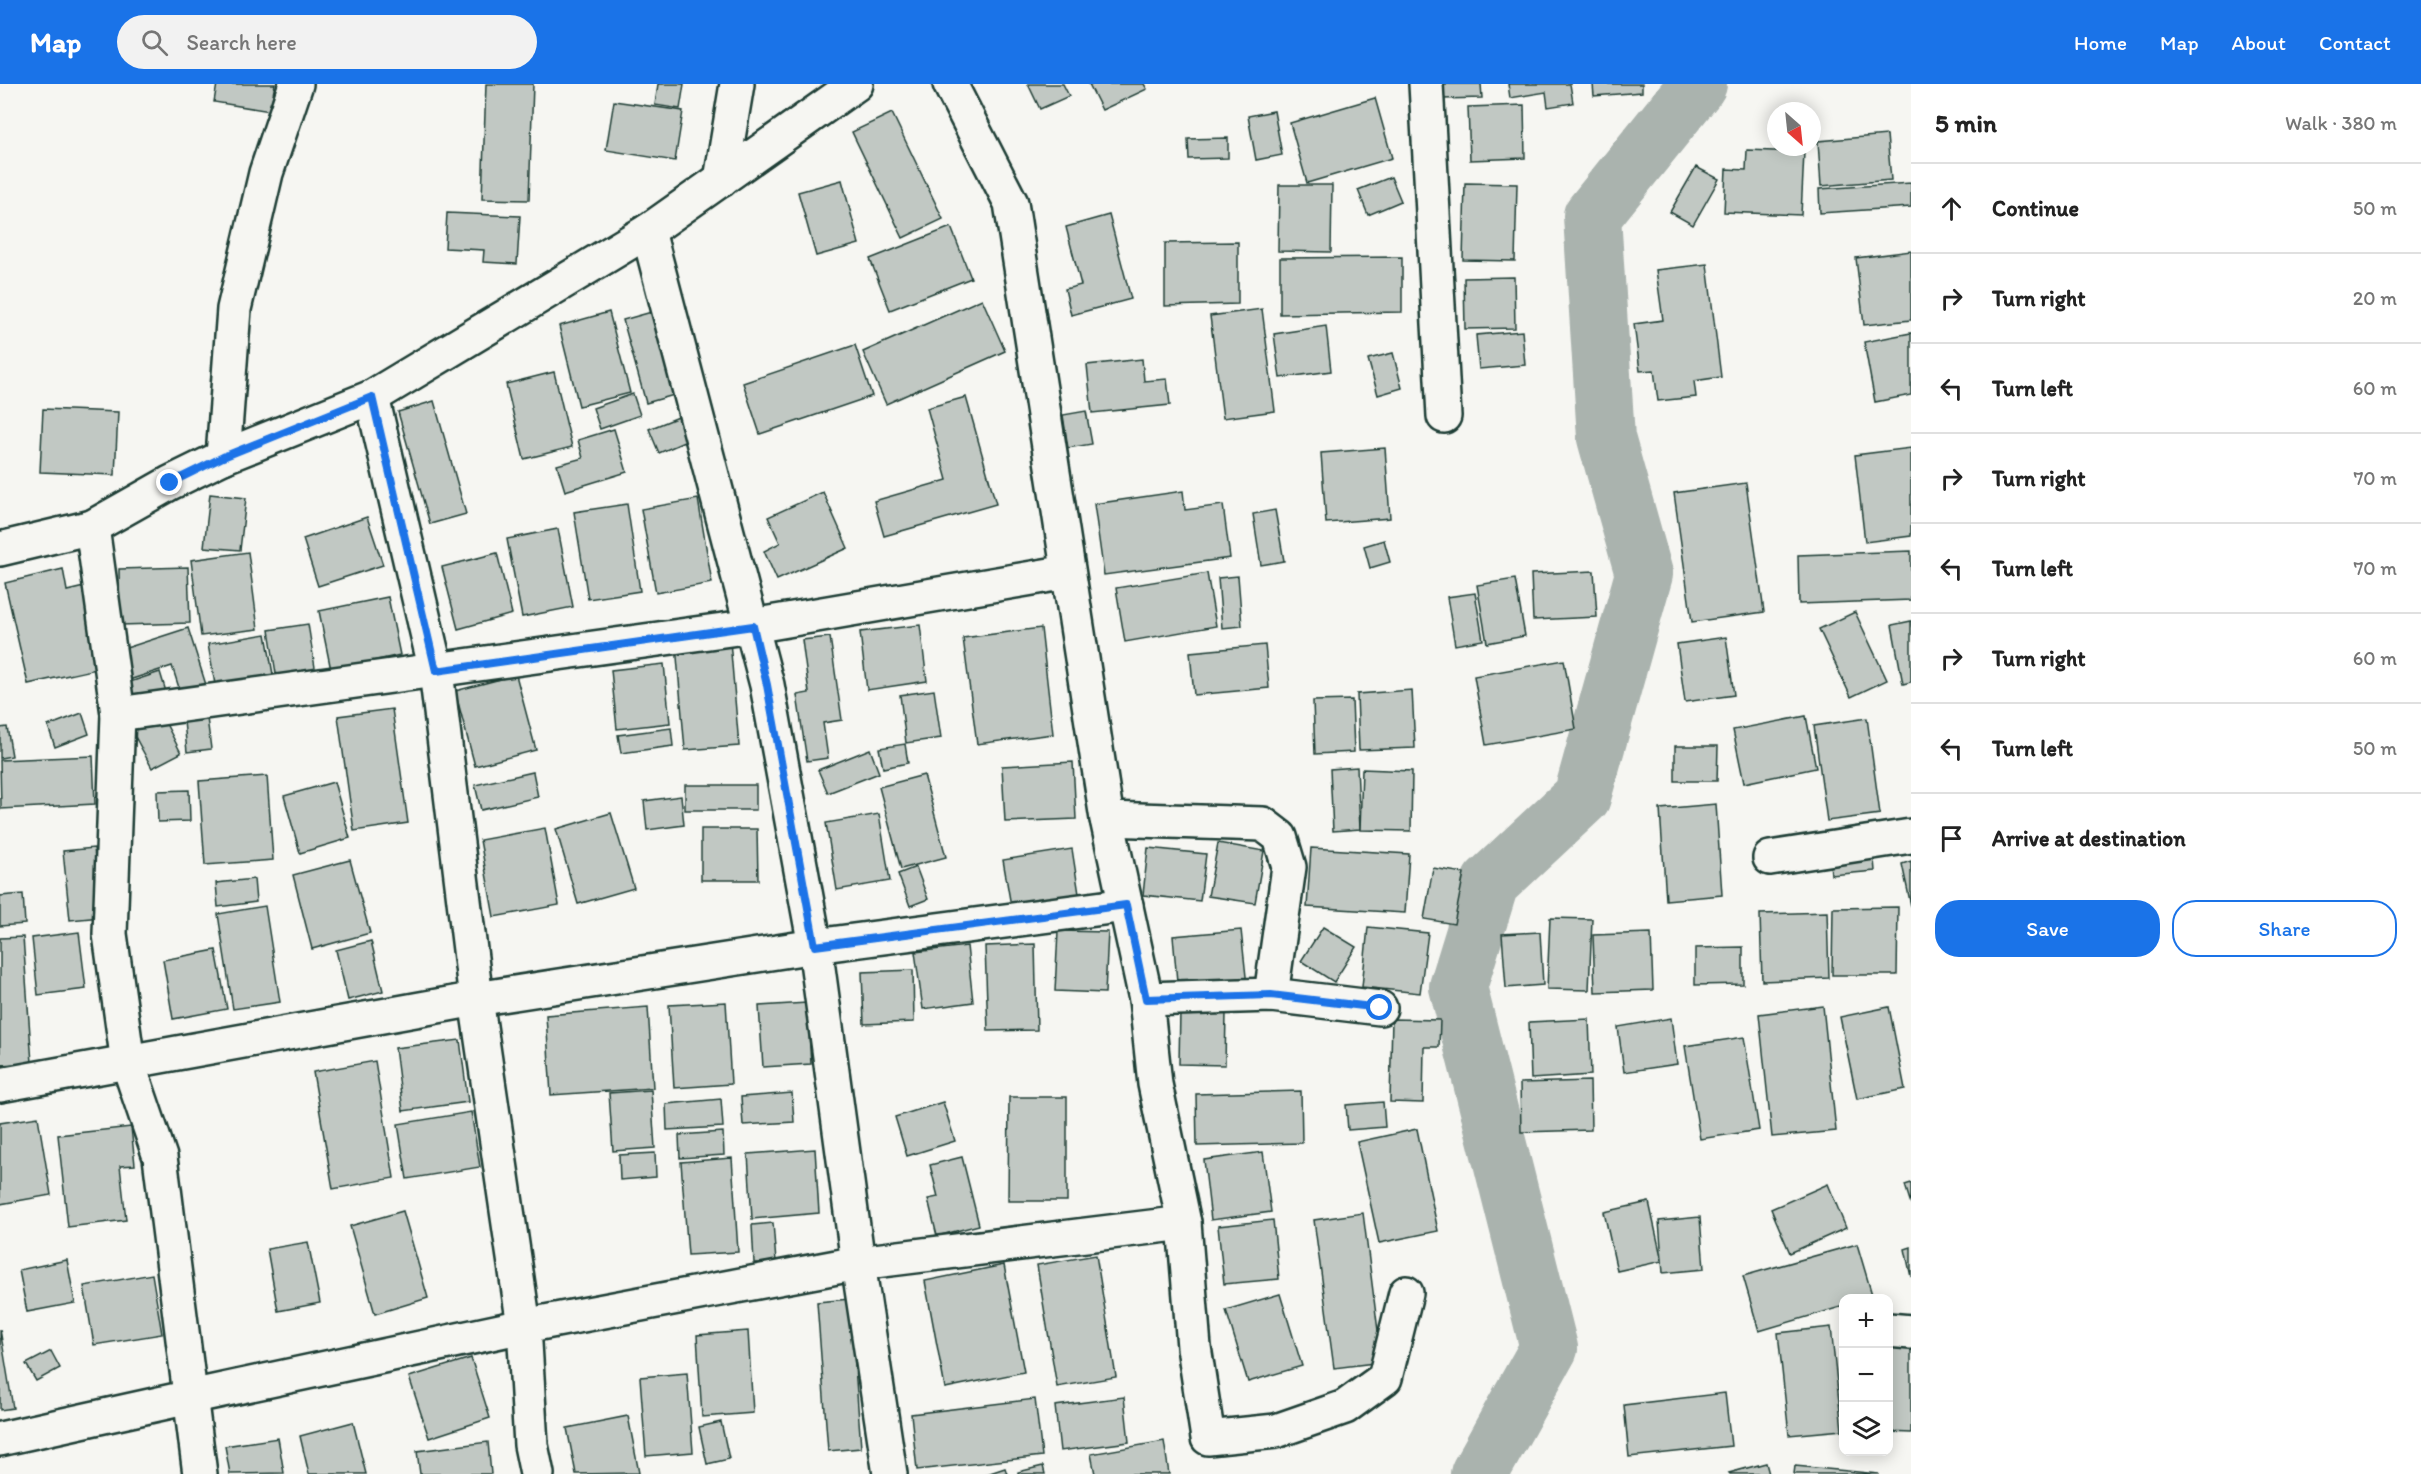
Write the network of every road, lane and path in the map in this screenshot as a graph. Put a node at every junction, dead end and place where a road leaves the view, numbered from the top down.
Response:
1 (296, 84) edge
2 (737, 84) edge
3 (856, 84) edge
4 (950, 84) edge
5 (1426, 84) edge
6 (721, 180) junction
7 (648, 231) junction
8 (372, 397) junction
9 (1444, 416) dead end
10 (223, 457) junction
11 (92, 526) junction
12 (0, 549) edge
13 (1068, 572) junction
14 (753, 626) junction
15 (436, 671) junction
16 (118, 714) junction
17 (1107, 819) junction
18 (1911, 836) edge
19 (1770, 858) dead end
20 (1126, 905) junction
21 (815, 946) junction
22 (1271, 995) junction
23 (476, 999) junction
24 (1146, 999) junction
25 (1380, 1008) dead end
26 (128, 1063) junction
27 (0, 1085) edge
28 (1184, 1223) junction
29 (858, 1263) junction
30 (1406, 1293) dead end
31 (524, 1326) junction
32 (1893, 1330) edge
33 (1911, 1332) edge
34 (190, 1396) junction
35 (0, 1439) edge
36 (200, 1474) edge
37 (537, 1474) edge
38 (890, 1474) edge

1 - 10 street
2 - 6 street
3 - 6 street
4 - 13 street
5 - 9 street
6 - 7 street
7 - 8 street
7 - 14 street
8 - 10 street
8 - 15 street
10 - 11 street
11 - 12 street
11 - 16 street
13 - 14 street
13 - 17 street
14 - 15 street
14 - 21 street
15 - 16 street
15 - 23 street
16 - 26 street
17 - 20 street
17 - 22 street
18 - 19 street
20 - 21 street
20 - 24 street
21 - 23 street
21 - 29 street
22 - 24 street
22 - 25 street
23 - 26 street
23 - 31 street
24 - 28 street
26 - 27 street
26 - 34 street
28 - 29 street
28 - 30 street
29 - 31 street
29 - 38 street
31 - 34 street
31 - 37 street
32 - 33 street
34 - 35 street
34 - 36 street

